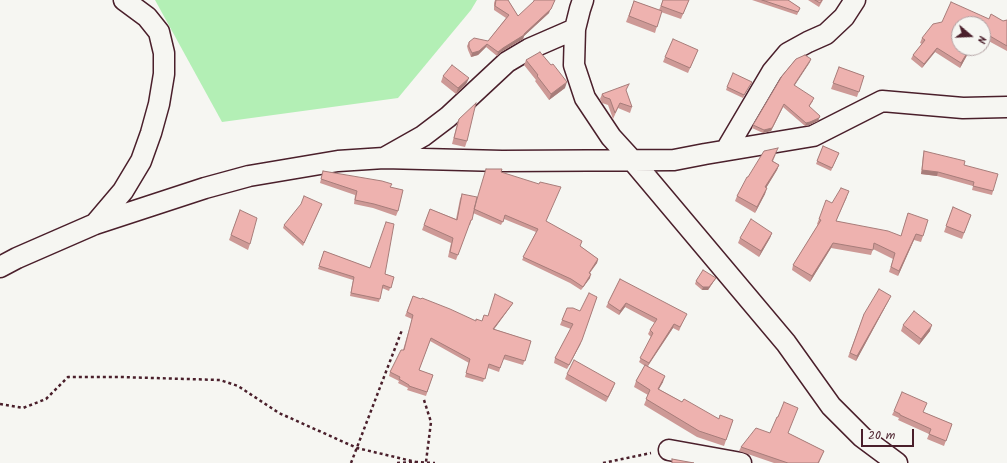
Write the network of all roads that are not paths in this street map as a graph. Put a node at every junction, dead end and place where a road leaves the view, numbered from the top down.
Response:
1 (124, 0) edge
2 (583, 0) edge
3 (856, 0) edge
4 (575, 29) junction
5 (1007, 107) edge
6 (726, 150) junction
7 (384, 158) junction
8 (632, 160) junction
9 (95, 224) junction
10 (0, 267) edge
11 (669, 450) road end
12 (741, 463) edge
13 (897, 463) edge

1 - 9 street
2 - 4 street
3 - 6 street
4 - 7 street
4 - 8 street
5 - 6 street
6 - 8 street
7 - 8 street
7 - 9 street
8 - 13 street
9 - 10 street
11 - 12 street

